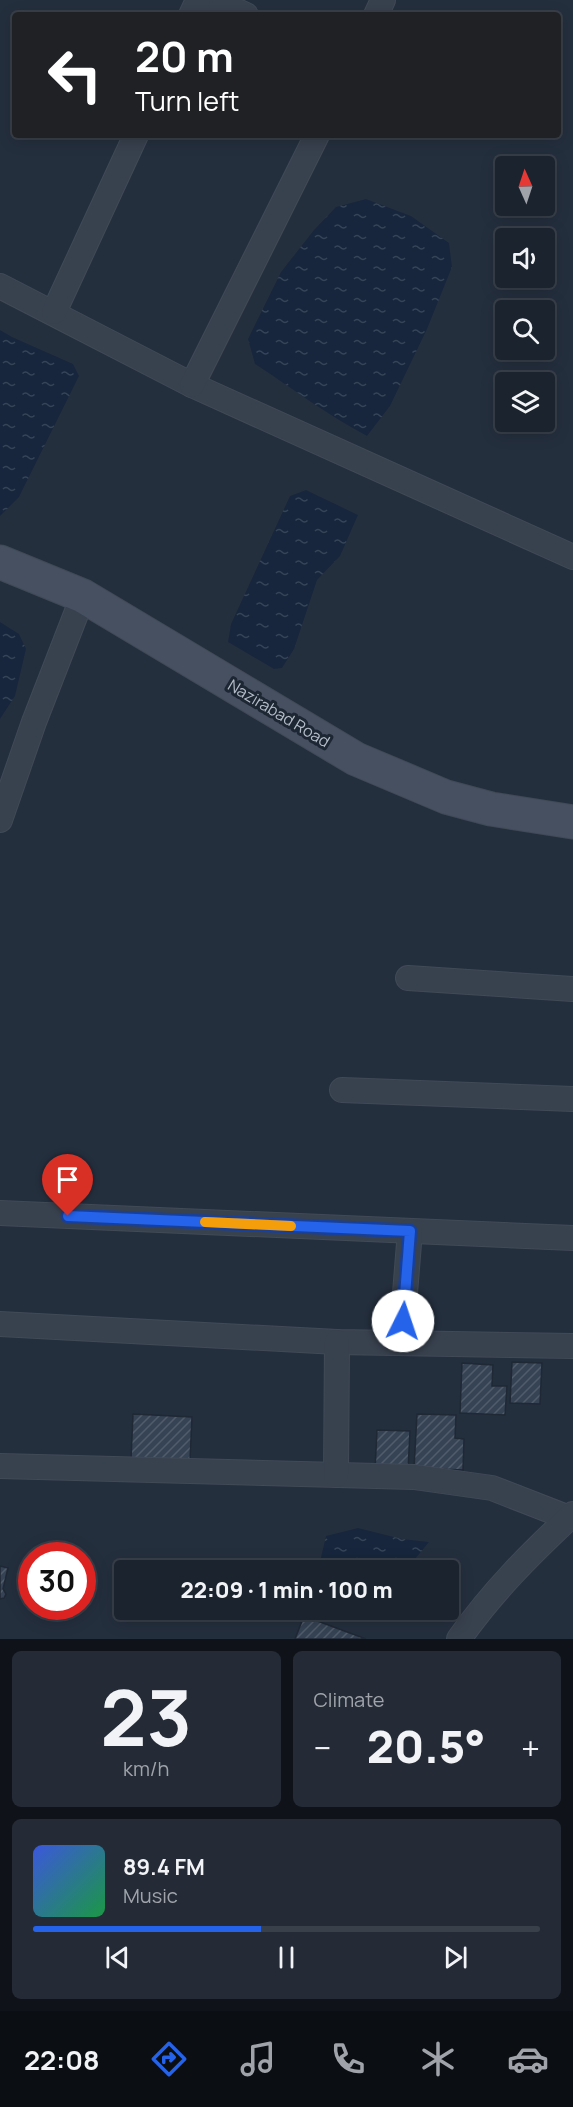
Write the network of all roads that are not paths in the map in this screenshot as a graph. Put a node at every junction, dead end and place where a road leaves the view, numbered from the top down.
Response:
1 (213, 0) edge
2 (239, 12) edge
3 (135, 138) edge
4 (316, 138) edge
5 (0, 286) edge
6 (54, 312) junction
7 (192, 385) junction
8 (573, 557) edge
9 (0, 562) edge
10 (83, 596) junction
11 (0, 820) edge
12 (573, 822) edge
13 (408, 978) dead end
14 (573, 989) edge
15 (342, 1090) dead end
16 (573, 1099) edge
17 (0, 1214) edge
18 (410, 1231) junction
19 (573, 1238) edge
20 (0, 1324) edge
21 (337, 1342) junction
22 (401, 1343) junction
23 (573, 1346) edge
24 (0, 1466) edge
25 (336, 1475) junction
26 (571, 1516) edge
27 (459, 1639) edge

1 - 2 street
3 - 6 street
4 - 7 street
5 - 6 street
6 - 7 street
7 - 8 street
9 - 10 main road, Nazirabad Road
10 - 11 street
10 - 12 main road, Nazirabad Road
13 - 14 street
15 - 16 street
17 - 18 street
18 - 19 street
18 - 22 street
20 - 21 street
21 - 22 street
21 - 25 street
22 - 23 street
24 - 25 street
25 - 26 street
26 - 27 street

